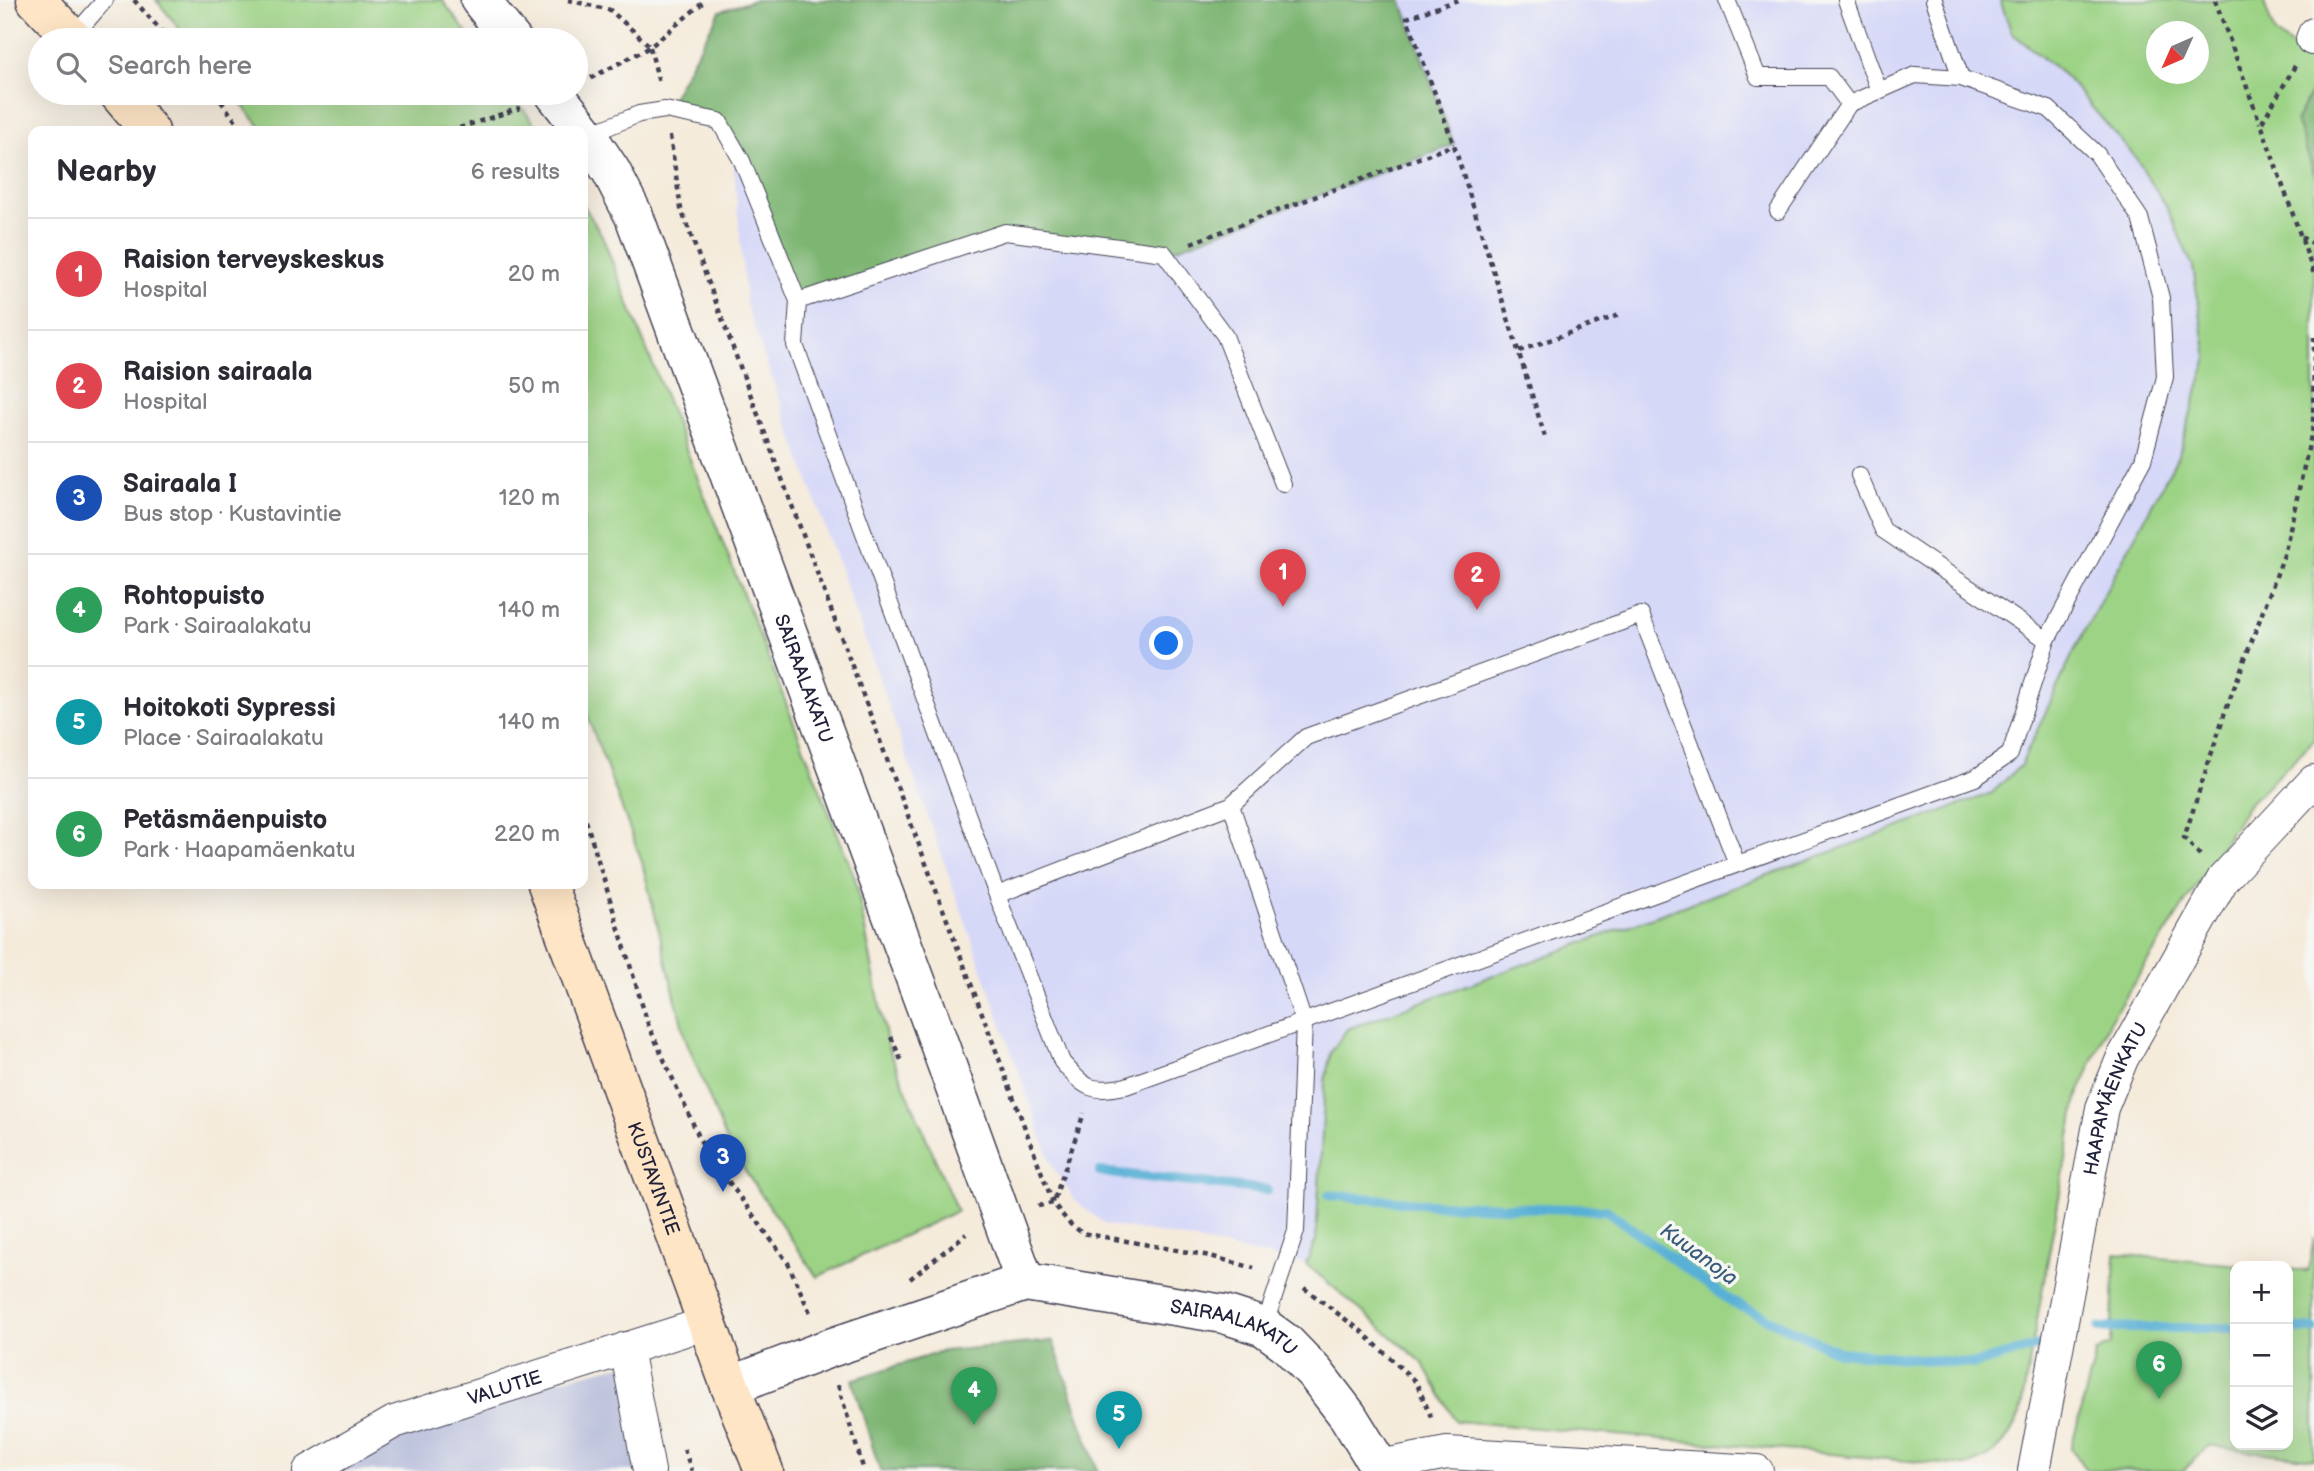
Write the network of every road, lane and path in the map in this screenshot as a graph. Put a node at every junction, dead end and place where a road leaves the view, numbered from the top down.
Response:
1 (36, 0) edge
2 (105, 0) edge
3 (134, 0) edge
4 (480, 0) edge
5 (568, 0) edge
6 (706, 0) edge
7 (1458, 0) edge
8 (1727, 0) edge
9 (1846, 0) edge
10 (1934, 0) edge
11 (2215, 0) edge
12 (63, 28) edge
13 (82, 28) edge
14 (158, 28) edge
15 (502, 28) edge
16 (2313, 36) edge
17 (650, 47) junction
18 (588, 78) edge
19 (1961, 78) junction
20 (1879, 92) junction
21 (1849, 104) junction
22 (128, 105) edge
23 (224, 105) edge
24 (523, 105) edge
25 (571, 105) edge
26 (666, 110) junction
27 (2261, 124) junction
28 (146, 126) edge
29 (239, 126) edge
30 (464, 126) edge
31 (580, 126) edge
32 (588, 136) edge
33 (588, 141) edge
34 (1454, 145) junction
35 (1777, 211) dead end
36 (2300, 236) junction
37 (2314, 244) edge
38 (1164, 253) junction
39 (2314, 274) edge
40 (798, 301) junction
41 (1619, 314) dead end
42 (2314, 337) edge
43 (1519, 351) junction
44 (1545, 437) dead end
45 (1859, 475) dead end
46 (1283, 484) dead end
47 (2047, 640) junction
48 (2314, 781) edge
49 (1231, 805) junction
50 (588, 827) edge
51 (1737, 864) junction
52 (2223, 879) junction
53 (549, 889) edge
54 (997, 895) junction
55 (1304, 1022) junction
56 (1092, 1089) junction
57 (1025, 1282) junction
58 (707, 1323) junction
59 (1264, 1326) junction
60 (626, 1348) junction
61 (827, 1349) junction
62 (730, 1386) junction
63 (1380, 1469) edge
64 (309, 1471) edge
65 (649, 1471) edge
66 (764, 1471) edge
67 (864, 1471) edge
68 (1757, 1471) edge
69 (2034, 1471) edge

1 - 12 main road
2 - 13 lane
3 - 14 path
4 - 15 street
5 - 17 path
6 - 17 path
7 - 34 path
8 - 21 lane
9 - 20 lane
10 - 19 lane
11 - 27 path
16 - 27 path
17 - 18 path
17 - 26 path
19 - 20 lane
19 - 47 lane
20 - 21 lane
21 - 35 lane
22 - 28 main road
23 - 29 path
24 - 30 path
25 - 31 street, SAIRAALAKATU
26 - 32 lane
26 - 40 lane
26 - 56 path
27 - 36 path
33 - 57 street, SAIRAALAKATU
34 - 38 path
34 - 43 path
36 - 37 path
36 - 39 path
38 - 40 lane
38 - 46 lane
40 - 54 lane
41 - 43 path
42 - 52 path
43 - 44 path
45 - 47 lane
47 - 51 lane
48 - 52 street, HAAPAMÄENKATU
49 - 51 lane
49 - 54 lane
49 - 55 lane
50 - 61 path
51 - 55 lane
52 - 69 street, HAAPAMÄENKATU
53 - 58 main road, KUSTAVINTIE
54 - 56 lane
55 - 56 lane
55 - 59 lane
57 - 59 street, SAIRAALAKATU
57 - 61 street, SAIRAALAKATU
58 - 60 street, VALUTIE
58 - 62 main road, KUSTAVINTIE
59 - 63 street, SAIRAALAKATU
60 - 64 street, VALUTIE
60 - 65 street
61 - 62 street, SAIRAALAKATU
61 - 67 path
62 - 66 main road, KUSTAVINTIE
63 - 68 street

